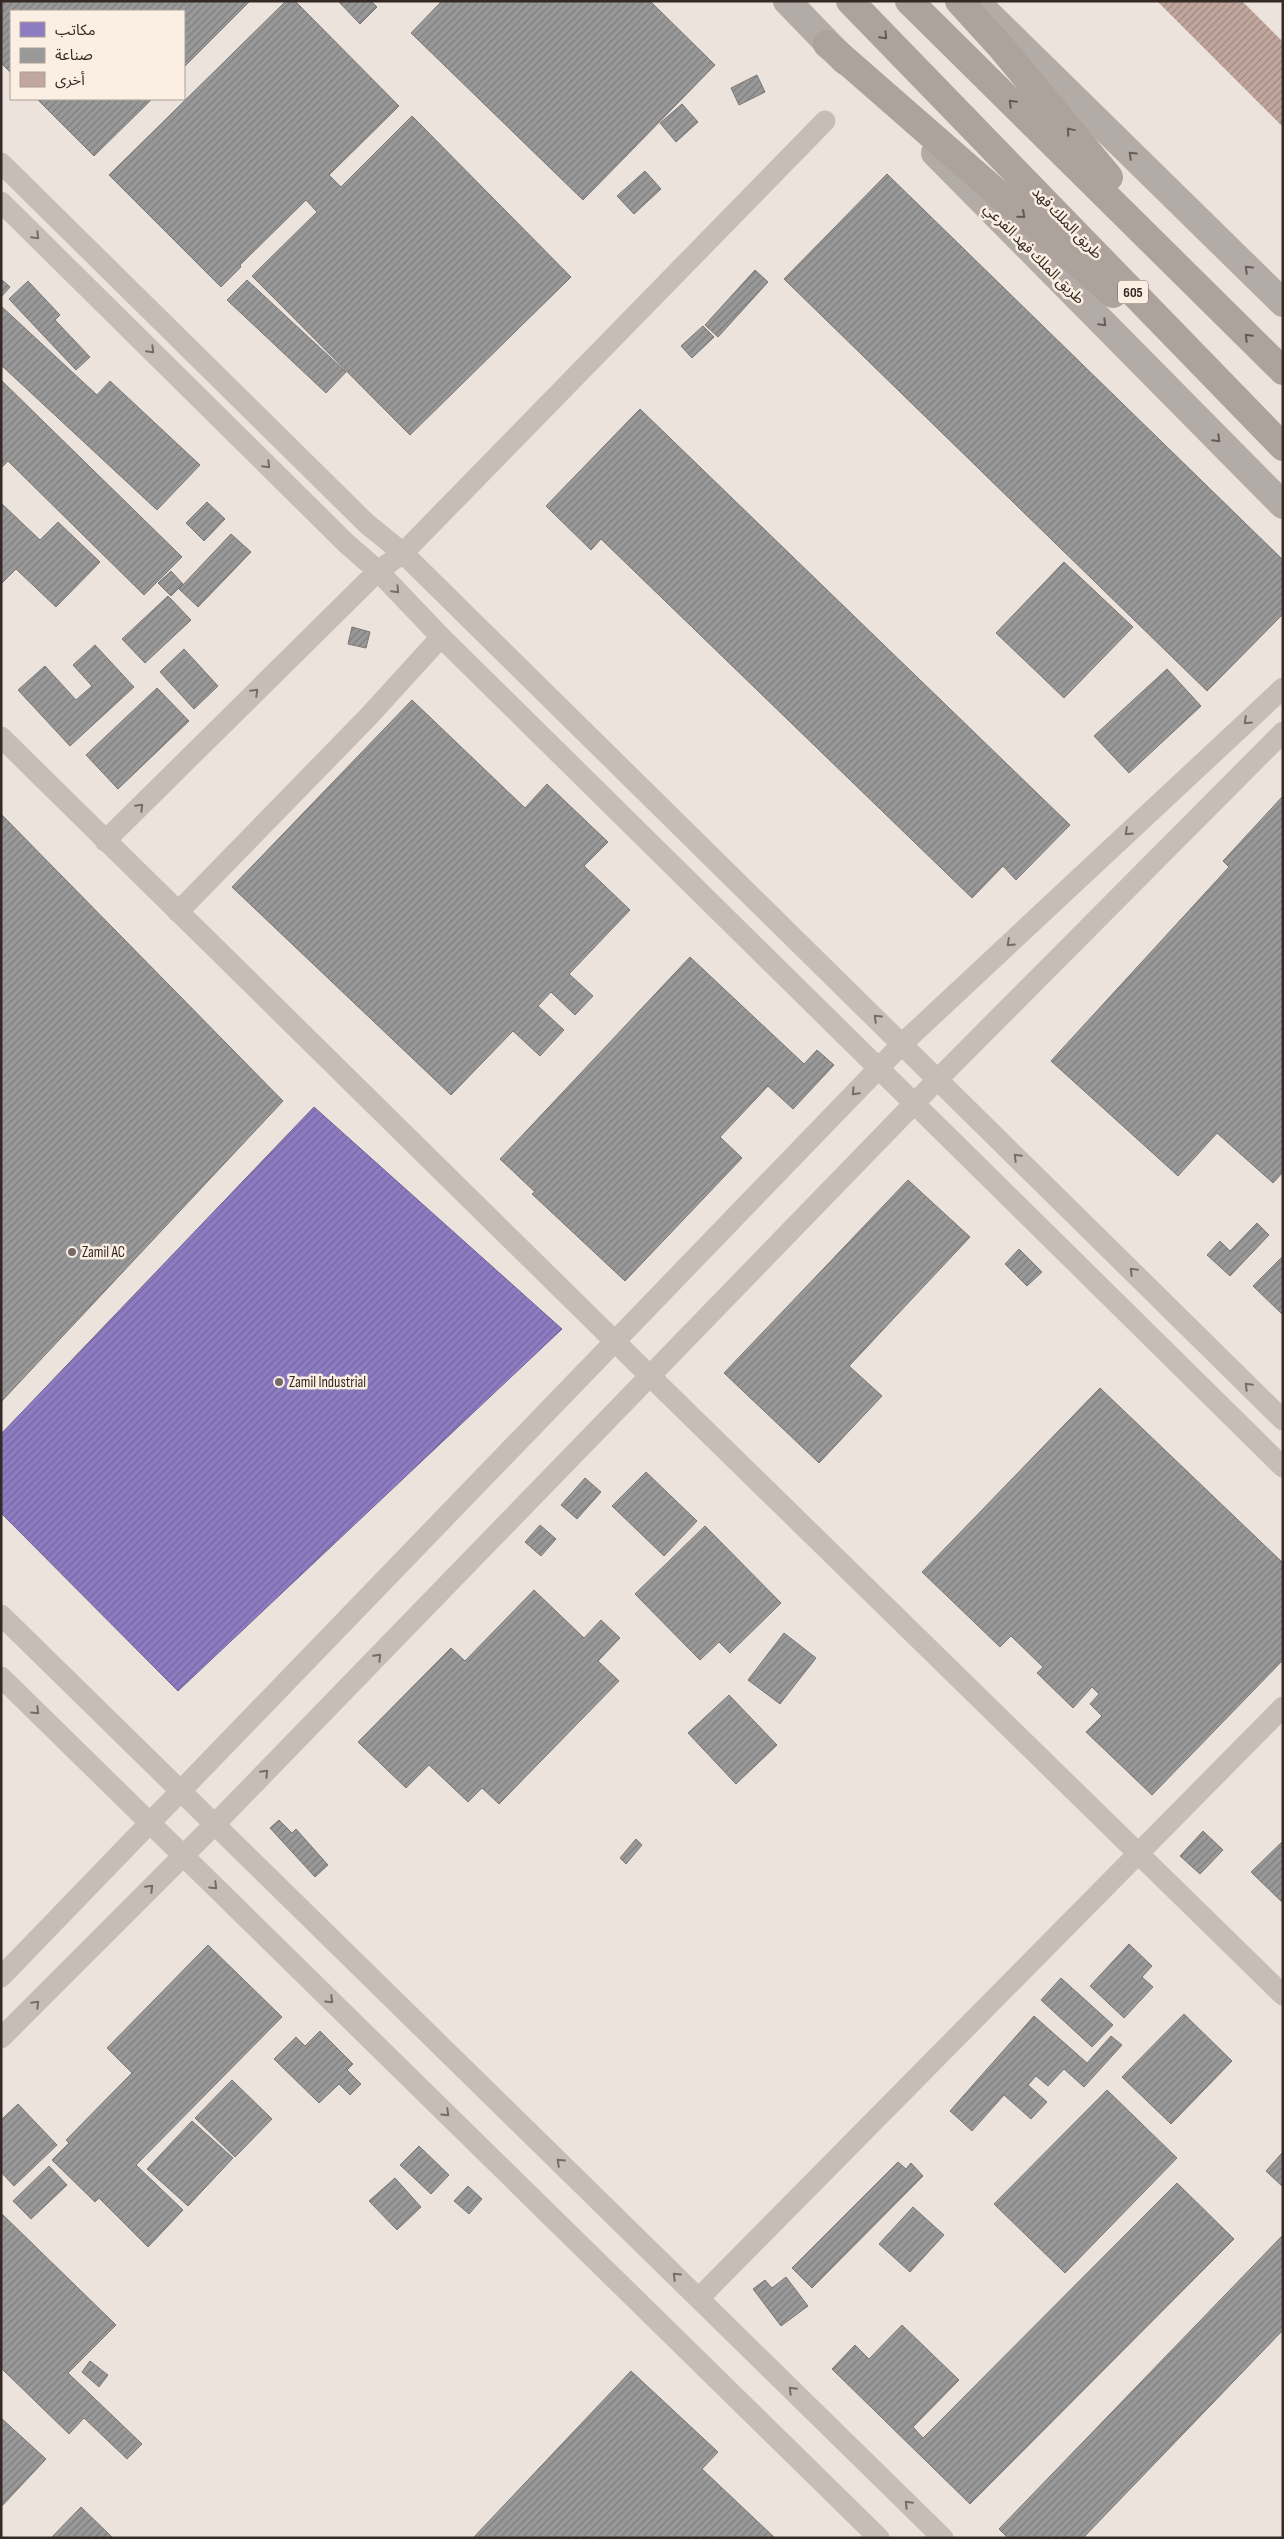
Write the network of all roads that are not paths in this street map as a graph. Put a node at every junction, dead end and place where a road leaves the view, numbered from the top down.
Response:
1 (787, 1) edge
2 (850, 1) edge
3 (909, 1) edge
4 (959, 1) edge
5 (975, 1) edge
6 (827, 44) junction
7 (826, 121) dead end
8 (1, 163) edge
9 (1, 202) edge
10 (1214, 303) junction
11 (1283, 303) edge
12 (1283, 371) edge
13 (1251, 416) junction
14 (1283, 447) edge
15 (1283, 506) edge
16 (403, 553) junction
17 (378, 571) junction
18 (441, 637) junction
19 (1283, 688) edge
20 (1283, 732) edge
21 (1, 736) edge
22 (105, 841) junction
23 (178, 912) junction
24 (903, 1043) junction
25 (878, 1069) junction
26 (938, 1079) junction
27 (914, 1104) junction
28 (616, 1342) junction
29 (651, 1377) junction
30 (1283, 1420) edge
31 (1283, 1467) edge
32 (1, 1615) edge
33 (1, 1676) edge
34 (1283, 1706) edge
35 (182, 1790) junction
36 (150, 1823) junction
37 (216, 1824) junction
38 (1138, 1852) junction
39 (183, 1855) junction
40 (1, 1977) edge
41 (1283, 1994) edge
42 (1, 2038) edge
43 (699, 2298) junction
44 (878, 2538) edge
45 (943, 2538) edge

1 - 6 main road, طريق الملك فهد الفرعي
2 -> 13 highway, طريق الملك فهد / 605
10 -> 3 highway
10 -> 4 highway
11 -> 5 main road
6 -> 13 highway
6 -> 15 main road, طريق الملك فهد الفرعي
7 - 16 street
8 - 16 street
9 -> 17 street
12 -> 10 highway
13 - 14 highway, طريق الملك فهد / 605
16 - 17 street
24 -> 16 street
17 -> 18 street
22 -> 17 street
18 - 23 street
18 - 25 street
19 -> 24 street
20 - 26 street
21 - 22 street
22 - 23 street
23 - 28 street
24 - 25 street
24 - 26 street
25 - 27 street
25 -> 28 street
26 - 27 street
30 -> 26 street
27 - 29 street
27 - 31 street
28 - 29 street
28 - 35 street
37 -> 29 street
29 - 38 street
32 - 35 street
33 -> 36 street
34 - 38 street
35 - 36 street
35 - 37 street
36 - 39 street
36 - 40 street
37 - 39 street
43 -> 37 street
38 - 41 street
38 - 43 street
42 -> 39 street
39 -> 44 street
45 -> 43 street

